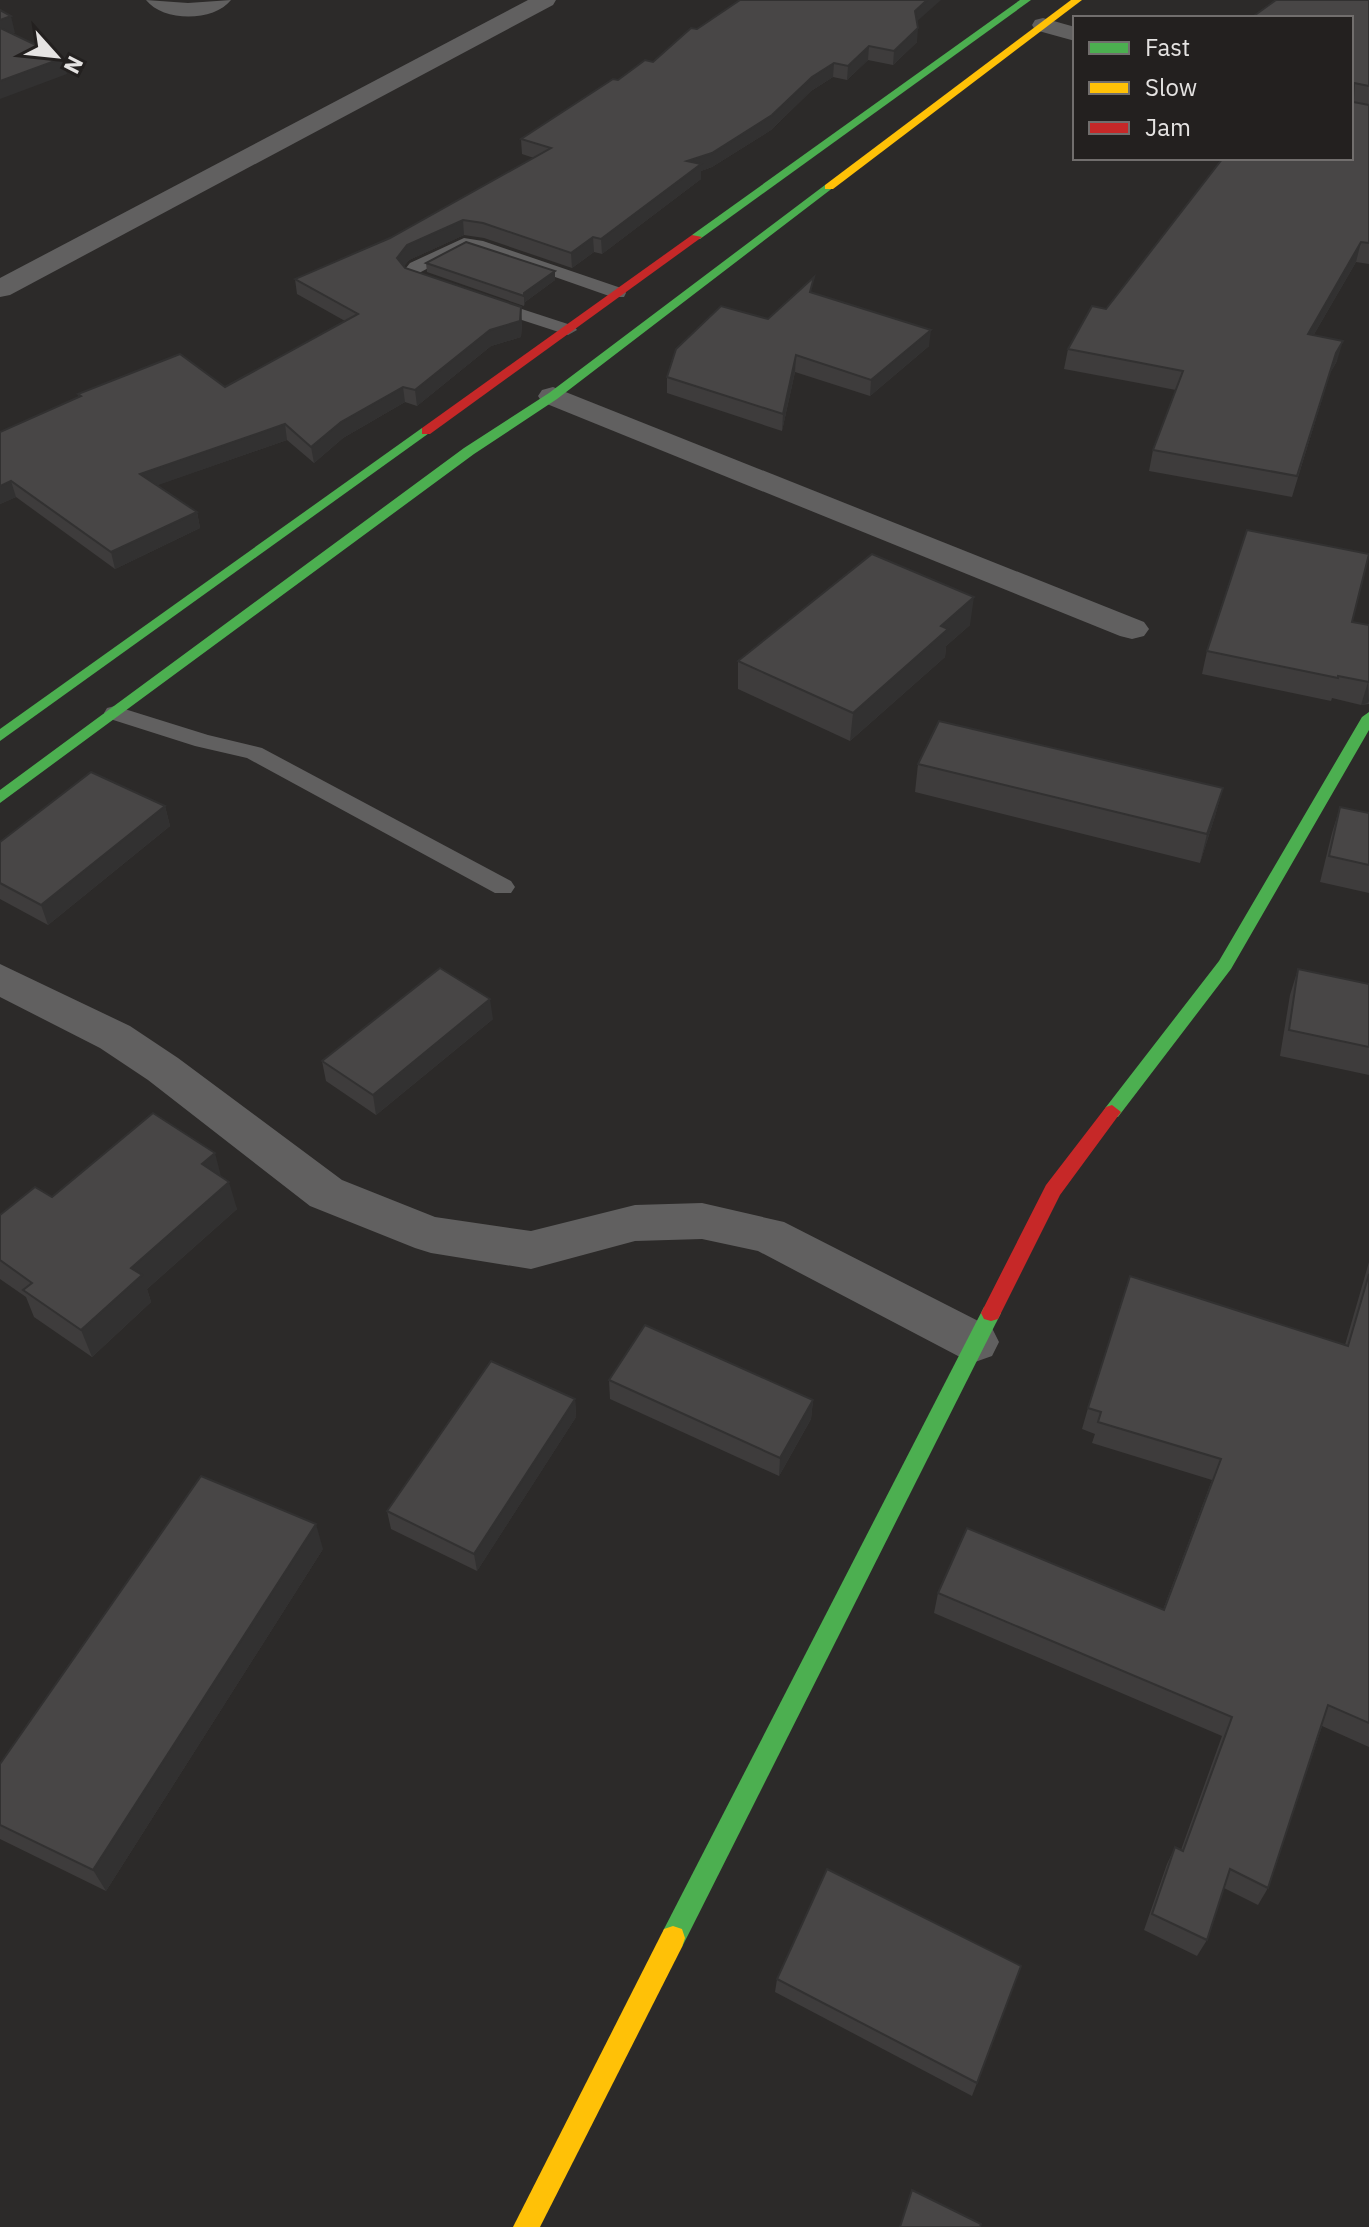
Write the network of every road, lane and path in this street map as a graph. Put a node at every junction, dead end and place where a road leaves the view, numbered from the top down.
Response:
1 (157, 0) edge
2 (220, 0) edge
3 (545, 0) edge
4 (1026, 0) edge
5 (1077, 0) edge
6 (1043, 25) junction
7 (1073, 33) edge
8 (0, 289) edge
9 (618, 293) junction
10 (568, 330) junction
11 (553, 396) junction
12 (1132, 629) dead end
13 (115, 713) junction
14 (1369, 717) edge
15 (0, 736) edge
16 (0, 798) edge
17 (503, 887) dead end
18 (0, 979) edge
19 (975, 1342) junction
20 (526, 2227) edge

1 - 2 street
3 - 8 street
4 - 9 main road
5 - 6 main road
6 - 7 street
6 - 11 main road
9 - 10 main road
9 - 10 lane
10 - 15 main road
11 - 12 street
11 - 13 main road
13 - 16 main road
13 - 17 lane
14 - 19 main road
18 - 19 street
19 - 20 main road

